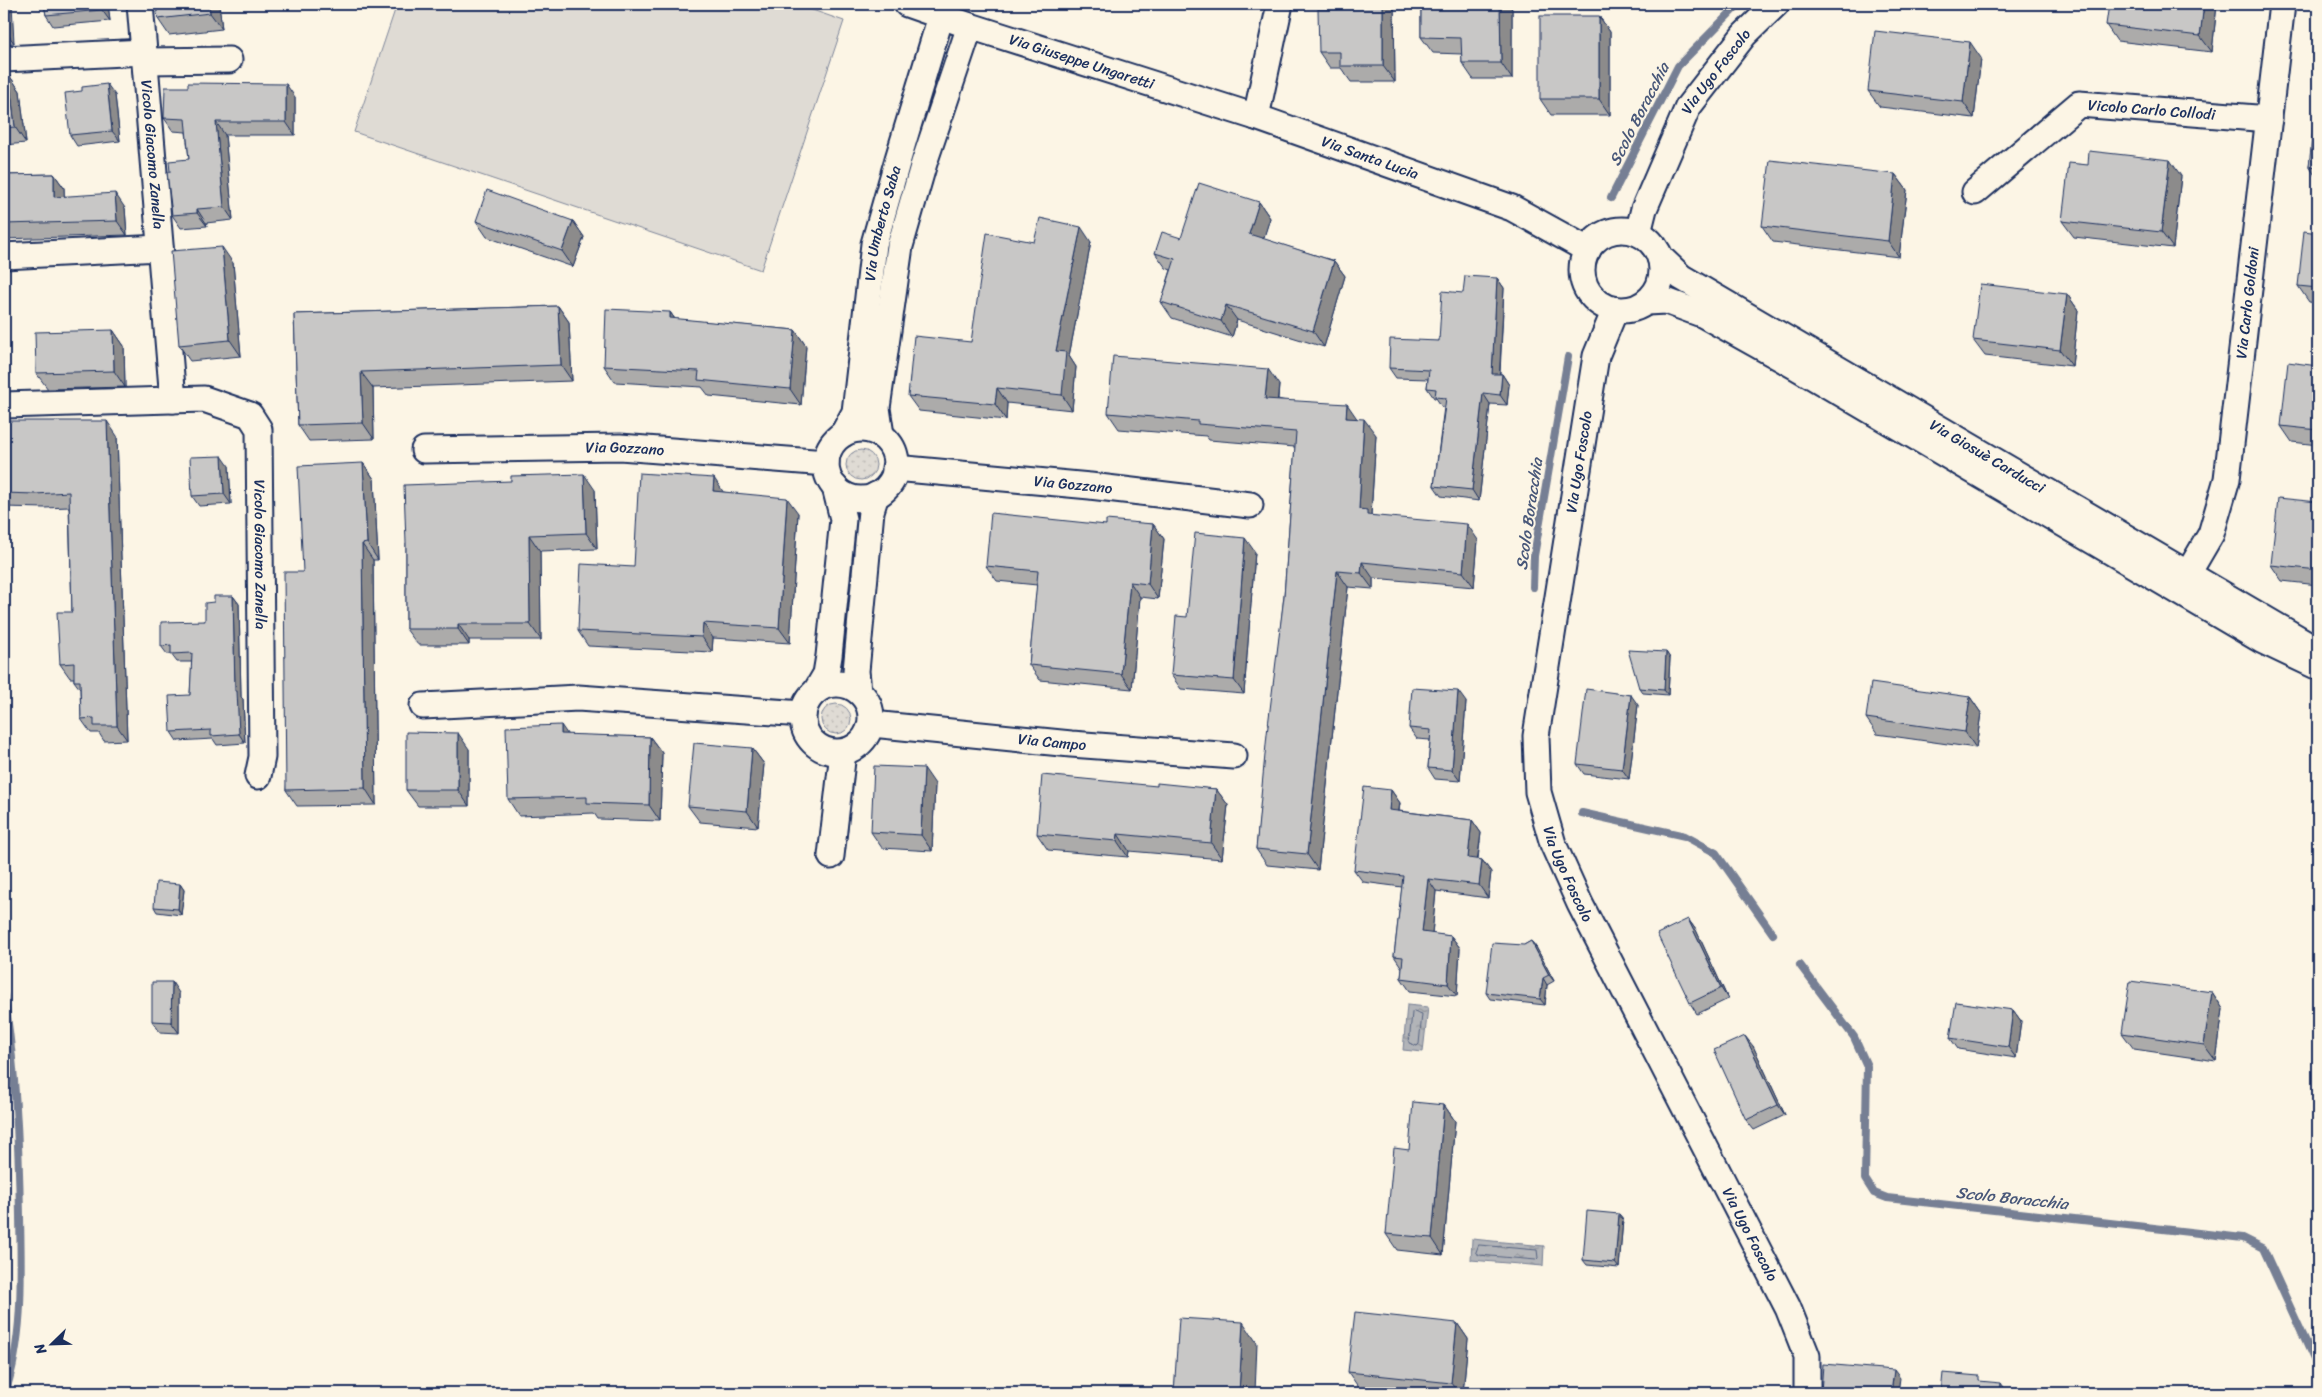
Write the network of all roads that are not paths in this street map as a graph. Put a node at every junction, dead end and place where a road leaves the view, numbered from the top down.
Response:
1 (140, 4) edge
2 (907, 4) edge
3 (1280, 4) edge
4 (1776, 4) edge
5 (2282, 4) edge
6 (941, 16) junction
7 (970, 26) junction
8 (144, 56) junction
9 (4, 59) edge
10 (229, 60) dead end
11 (1256, 117) junction
12 (2269, 119) junction
13 (1975, 192) dead end
14 (1638, 233) junction
15 (160, 248) junction
16 (1588, 250) junction
17 (4, 256) edge
18 (1660, 256) junction
19 (1648, 302) junction
20 (1615, 310) junction
21 (173, 400) junction
22 (4, 405) edge
23 (843, 434) junction
24 (881, 435) junction
25 (424, 450) dead end
26 (826, 463) junction
27 (895, 468) junction
28 (835, 487) junction
29 (876, 495) junction
30 (1250, 506) dead end
31 (2183, 582) junction
32 (2318, 650) edge
33 (2318, 668) edge
34 (816, 690) junction
35 (858, 691) junction
36 (423, 706) dead end
37 (802, 714) junction
38 (872, 724) junction
39 (843, 752) junction
40 (1234, 756) dead end
41 (258, 776) dead end
42 (831, 856) dead end
43 (1807, 1393) edge

1 - 8 street, Vicolo Giacomo Zanella
2 - 6 street, Via Giuseppe Ungaretti
3 - 11 street
4 - 14 street, Via Ugo Foscolo
5 - 12 street, Via Carlo Goldoni
6 - 7 street, Via Giuseppe Ungaretti
6 - 23 street, Via Umberto Saba
7 - 11 street, Via Giuseppe Ungaretti
7 - 24 street, Via Umberto Saba
8 - 9 street, Vicolo Giacomo Zanella
8 - 10 street, Vicolo Giacomo Zanella
8 - 15 street, Vicolo Giacomo Zanella
11 - 16 street, Via Santa Lucia
12 - 13 street, Vicolo Carlo Collodi
12 - 31 street, Via Carlo Goldoni
14 - 16 street
14 - 18 street
15 - 17 street, Vicolo Giacomo Zanella
15 - 21 street, Vicolo Giacomo Zanella
16 - 20 street
18 - 19 street
18 - 31 street, Via Giosuè Carducci
19 - 20 street
19 - 31 street, Via Giosuè Carducci
20 - 43 street, Via Ugo Foscolo
21 - 22 street, Vicolo Giacomo Zanella
21 - 41 street, Vicolo Giacomo Zanella
23 - 24 street
23 - 26 street
24 - 27 street
25 - 26 street, Via Gozzano
26 - 28 street
27 - 29 street
27 - 30 street, Via Gozzano
28 - 29 street
28 - 34 street
29 - 35 street
31 - 32 street, Via Giosuè Carducci
31 - 33 street, Via Giosuè Carducci
34 - 35 street
34 - 37 street
35 - 38 street
36 - 37 street
37 - 39 street
38 - 39 street
38 - 40 street, Via Campo
39 - 42 street

